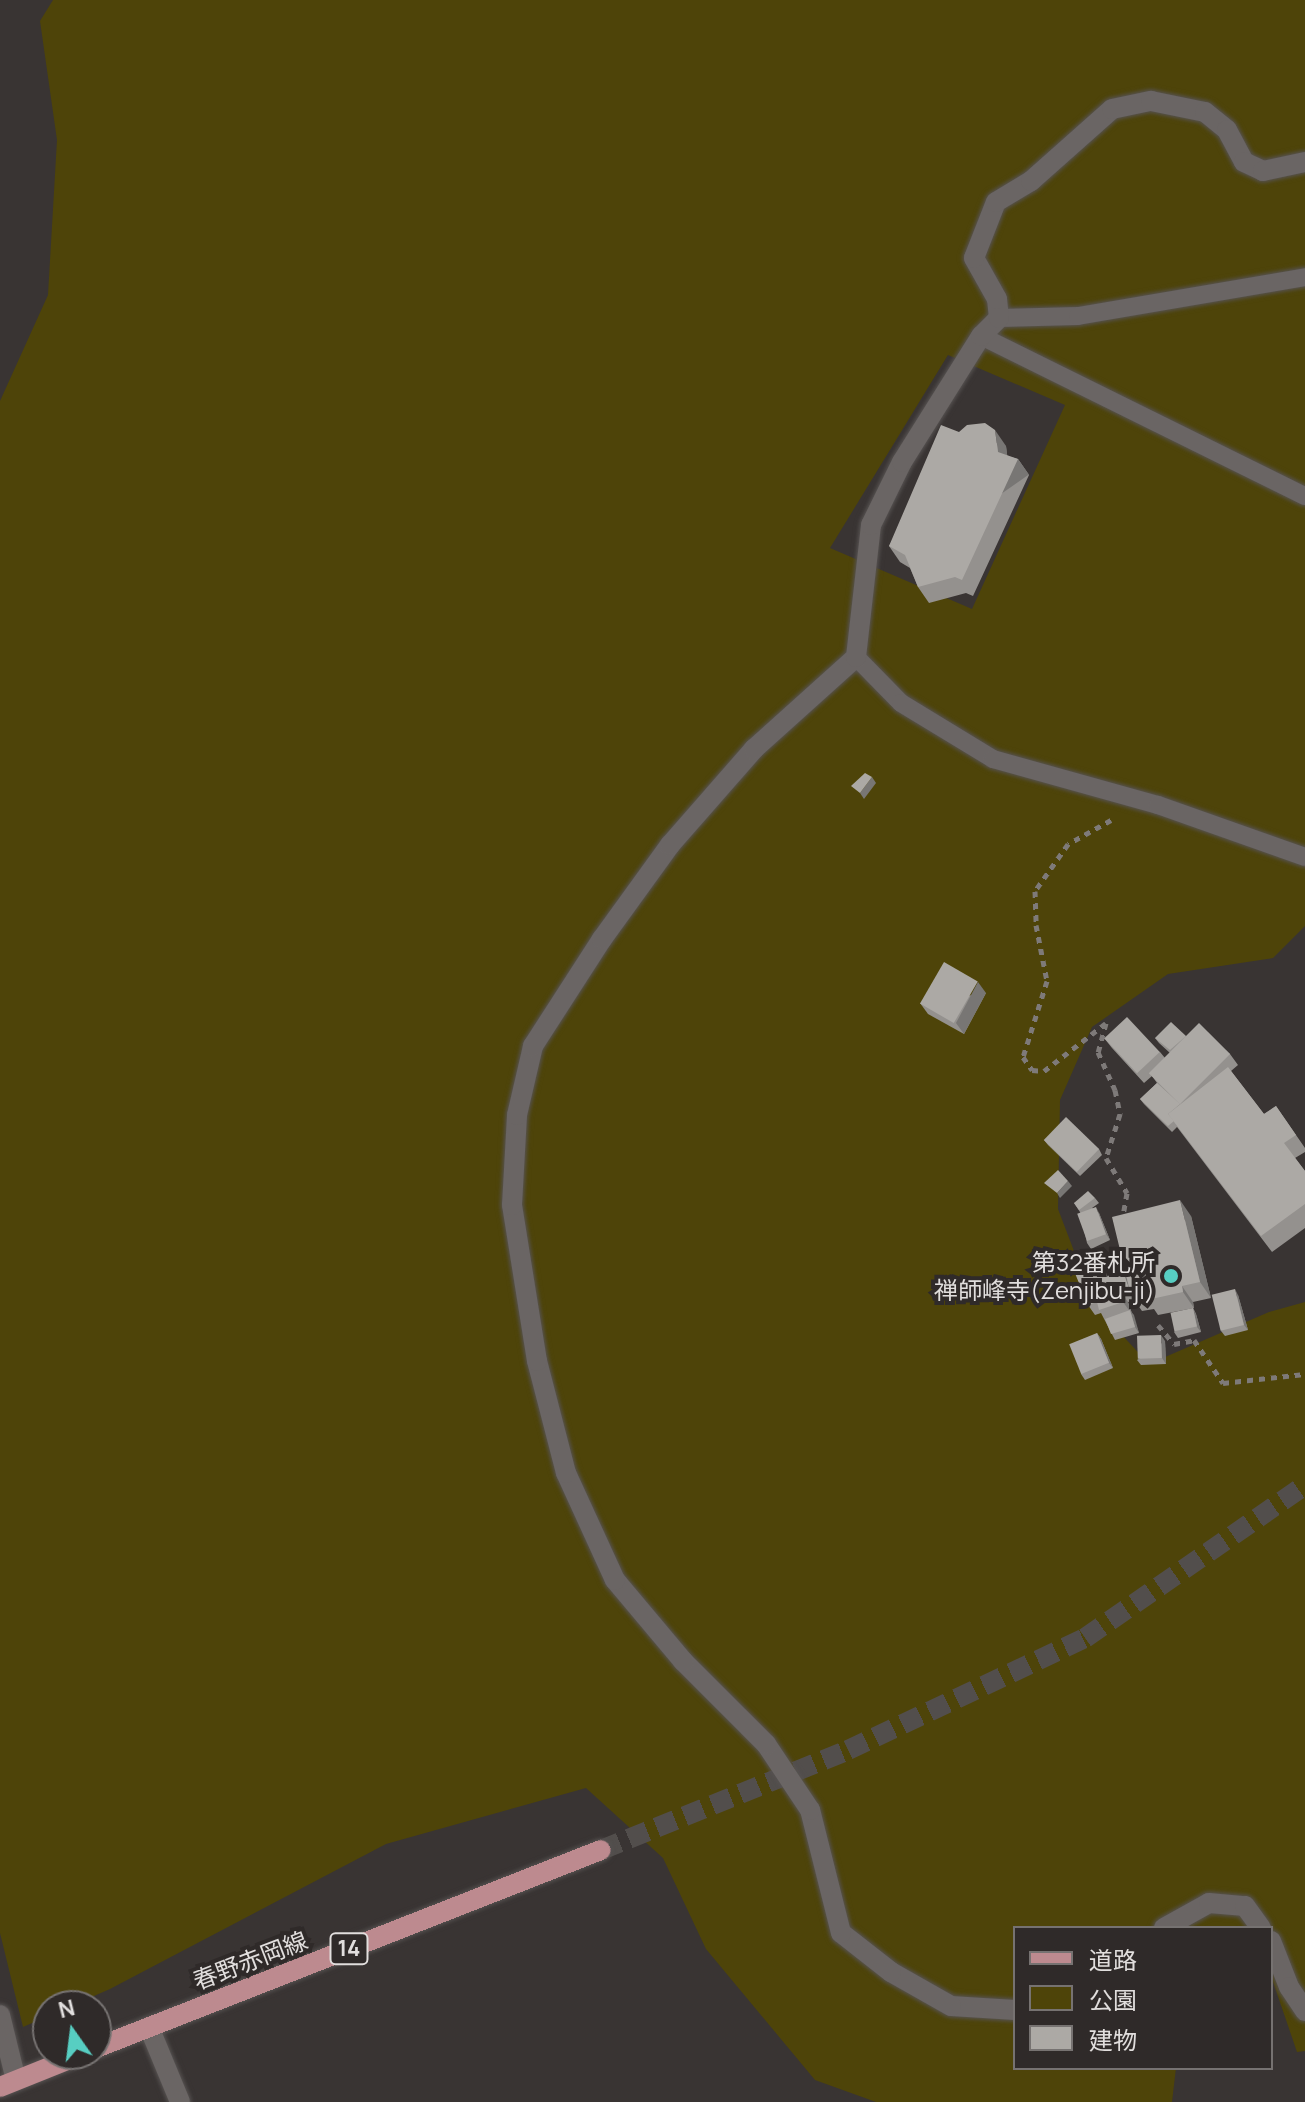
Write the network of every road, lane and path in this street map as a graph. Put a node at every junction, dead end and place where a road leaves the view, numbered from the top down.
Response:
1 (1305, 162) edge
2 (1305, 277) edge
3 (999, 318) junction
4 (981, 336) junction
5 (1305, 496) edge
6 (856, 657) junction
7 (1158, 805) junction
8 (1305, 857) edge
9 (1123, 1215) edge
10 (1158, 1325) edge
11 (1305, 1374) edge
12 (601, 1850) tunnel mouth
13 (1168, 1926) edge
14 (1260, 1926) edge
15 (1273, 1946) edge
16 (1013, 2010) edge
17 (1305, 2011) edge
18 (0, 2015) edge
19 (149, 2027) junction
20 (112, 2042) edge
21 (43, 2070) edge
22 (8, 2084) edge
23 (180, 2102) edge

1 - 3 street
2 - 3 lane
3 - 4 street
4 - 5 lane
4 - 6 street
6 - 7 lane
6 - 16 street
7 - 8 lane
7 - 9 path
10 - 11 path
12 - 19 main road, 春野赤岡線 / 14
13 - 14 street
15 - 17 street
18 - 22 street
19 - 20 main road, 春野赤岡線 / 14
19 - 23 street
21 - 22 main road

